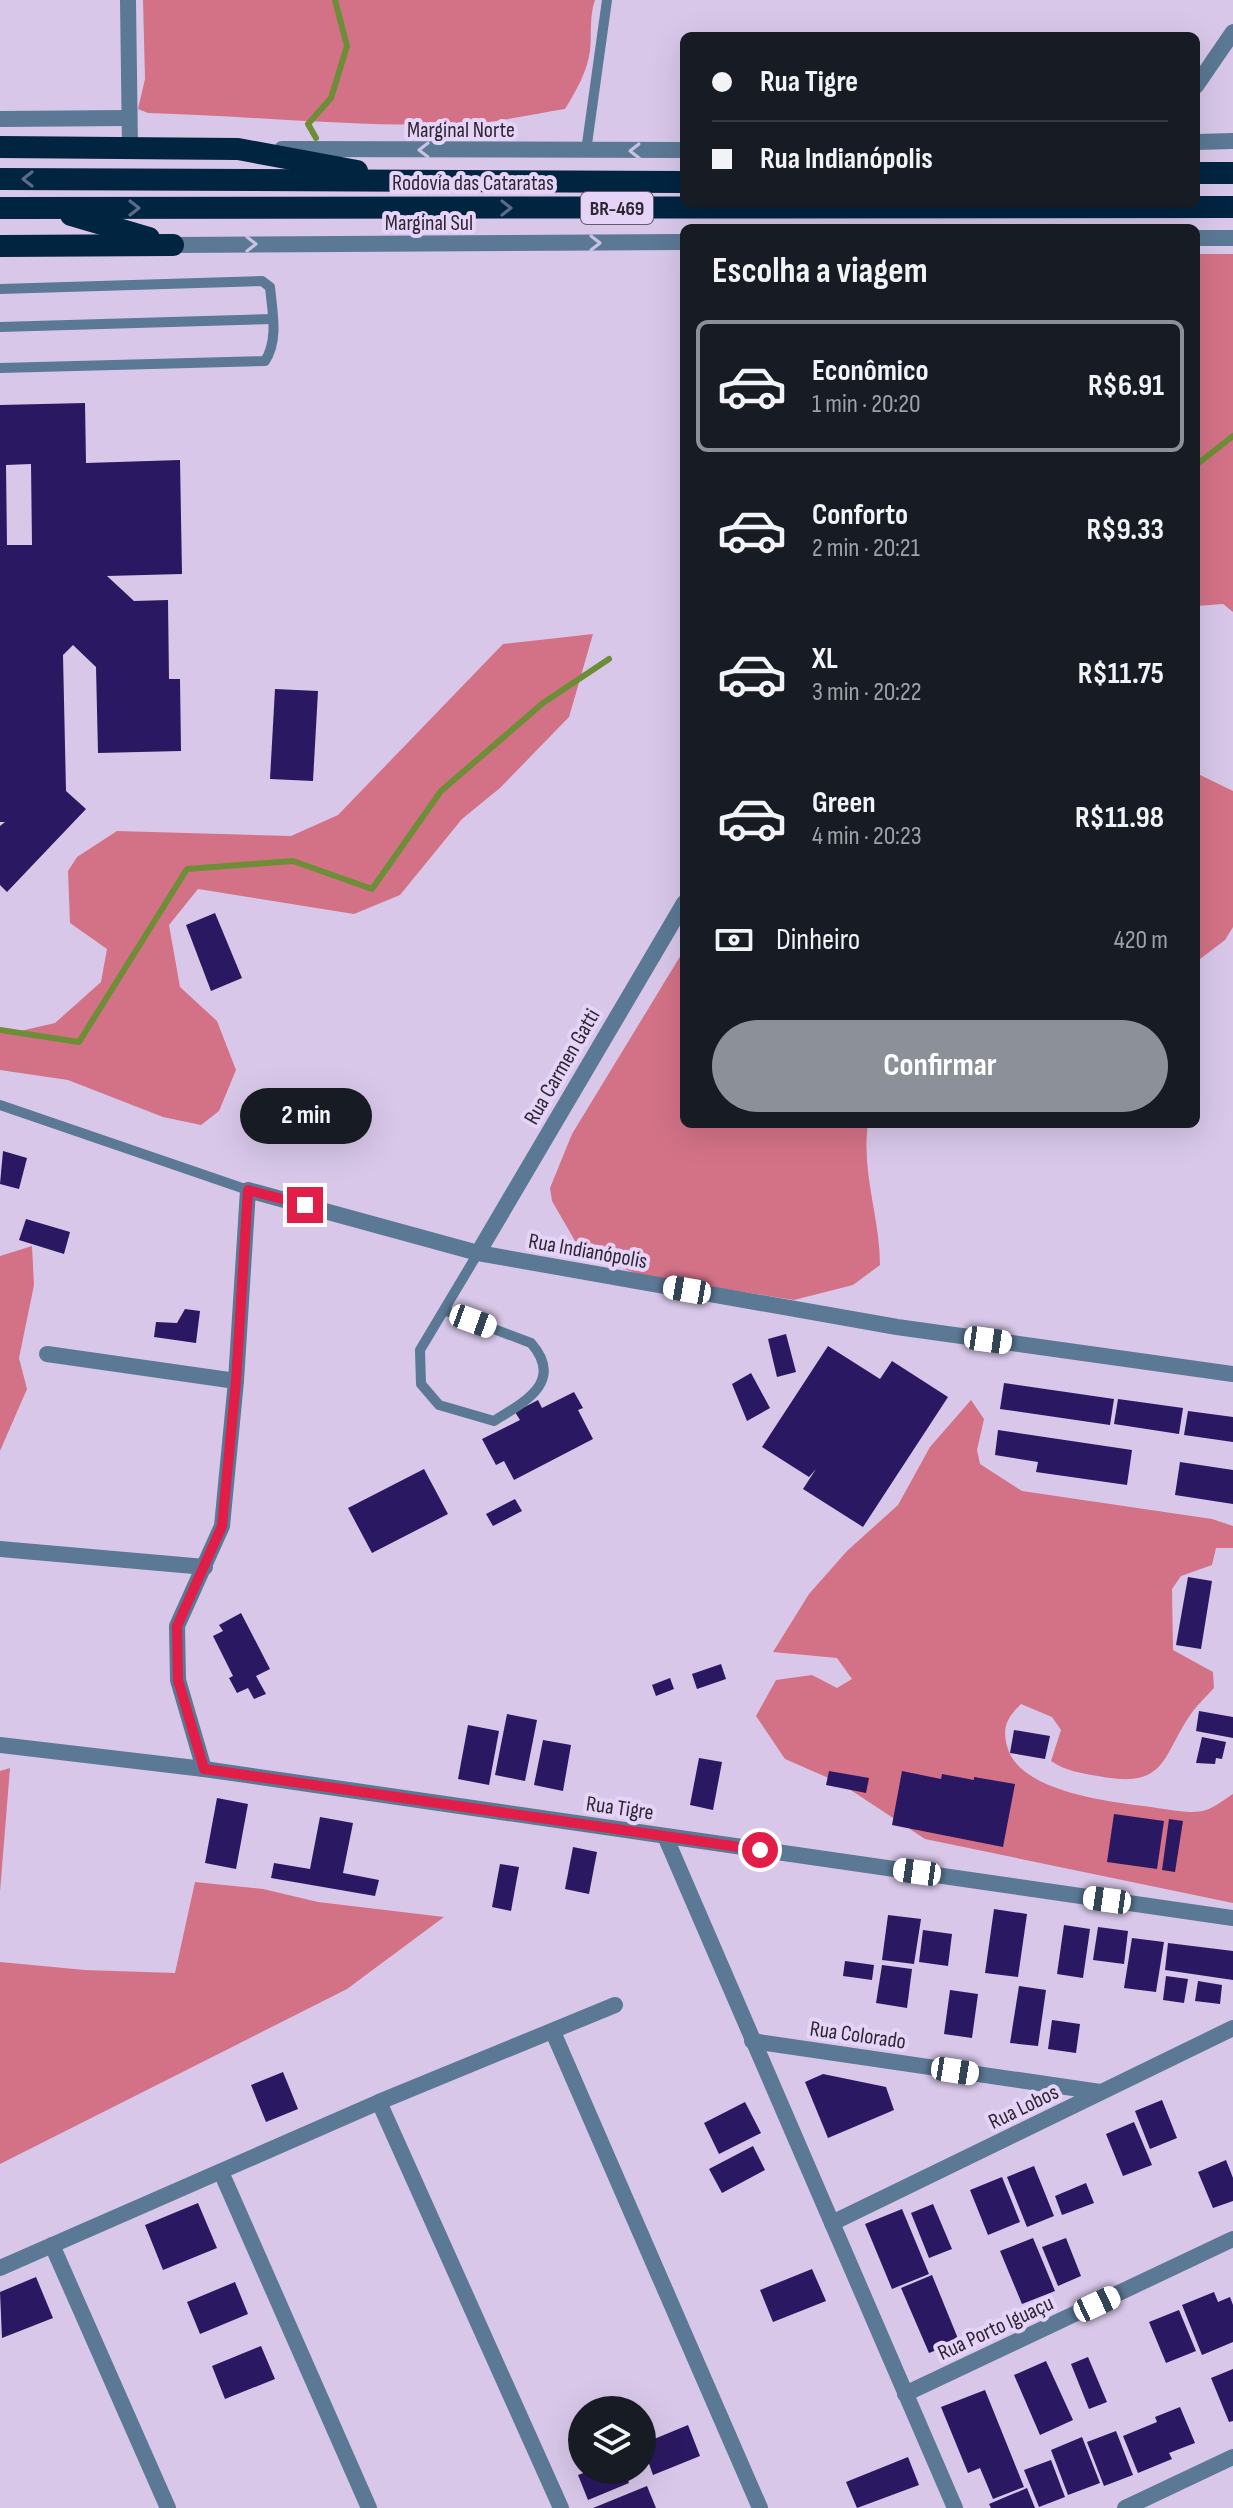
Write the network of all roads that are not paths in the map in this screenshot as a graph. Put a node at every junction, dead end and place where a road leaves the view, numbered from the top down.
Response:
1 (128, 0) edge
2 (607, 0) edge
3 (1233, 32) edge
4 (1200, 80) edge
5 (129, 118) junction
6 (0, 119) edge
7 (1233, 141) edge
8 (1200, 142) edge
9 (0, 147) edge
10 (130, 148) junction
11 (238, 149) junction
12 (680, 150) edge
13 (586, 151) junction
14 (1200, 173) edge
15 (1233, 173) edge
16 (0, 179) edge
17 (414, 182) junction
18 (680, 182) edge
19 (680, 207) edge
20 (1200, 207) edge
21 (1233, 207) edge
22 (0, 208) edge
23 (44, 208) junction
24 (1200, 238) edge
25 (1233, 238) edge
26 (680, 242) edge
27 (173, 245) junction
28 (0, 246) edge
29 (0, 289) edge
30 (273, 319) junction
31 (0, 327) edge
32 (0, 368) edge
33 (680, 910) edge
34 (0, 1105) edge
35 (248, 1190) junction
36 (478, 1253) junction
37 (444, 1310) junction
38 (47, 1354) dead end
39 (1233, 1374) edge
40 (236, 1381) junction
41 (0, 1549) edge
42 (205, 1567) junction
43 (0, 1745) edge
44 (204, 1769) junction
45 (665, 1836) junction
46 (1233, 1918) edge
47 (615, 2005) dead end
48 (1233, 2028) edge
49 (553, 2032) junction
50 (752, 2041) junction
51 (1100, 2092) junction
52 (379, 2102) junction
53 (221, 2172) junction
54 (832, 2223) junction
55 (1233, 2239) edge
56 (52, 2245) junction
57 (0, 2268) edge
58 (905, 2394) junction
59 (1233, 2457) edge
60 (168, 2508) edge
61 (369, 2508) edge
62 (561, 2508) edge
63 (760, 2508) edge
64 (955, 2508) edge
65 (1125, 2508) edge

1 - 5 street
2 - 13 lane
3 - 4 street
5 - 6 street
5 - 10 street
7 - 8 street
9 - 10 highway
10 - 11 highway
13 -> 11 street, Marginal Norte
11 - 17 highway
12 -> 13 street, Marginal Norte
14 - 15 highway
17 -> 16 highway, Rodovía das Cataratas / BR-469
17 - 18 highway, Rodovía das Cataratas / BR-469
23 -> 19 highway, Rodovía das Cataratas / BR-469
20 -> 21 highway, Rodovía das Cataratas / BR-469
22 - 23 highway, Rodovía das Cataratas / BR-469
23 - 27 highway
24 - 25 street
27 -> 26 street, Marginal Sul
27 - 28 highway
29 - 30 lane
30 - 31 lane
30 - 32 lane
33 - 36 street, Rua Carmen Gatti
34 - 35 lane, Rua Indianópolis
35 - 36 street, Rua Indianópolis
35 - 40 street
36 - 37 lane
36 - 39 street, Rua Indianópolis
37 - 37 lane
38 - 40 street
40 - 42 street
41 - 42 street
42 - 44 street
43 - 44 street, Rua Tigre
44 - 45 street, Rua Tigre
45 - 46 street, Rua Tigre
45 - 50 street
47 - 49 street
48 - 51 street, Rua Lobos
49 - 52 street
49 - 63 street
50 - 51 street, Rua Colorado
50 - 54 street
51 - 54 street, Rua Lobos
52 - 53 street
52 - 62 street
53 - 56 street
53 - 61 street
54 - 58 street
55 - 58 street, Rua Porto Iguaçu
56 - 57 street
56 - 60 street
58 - 64 street
59 - 65 street

